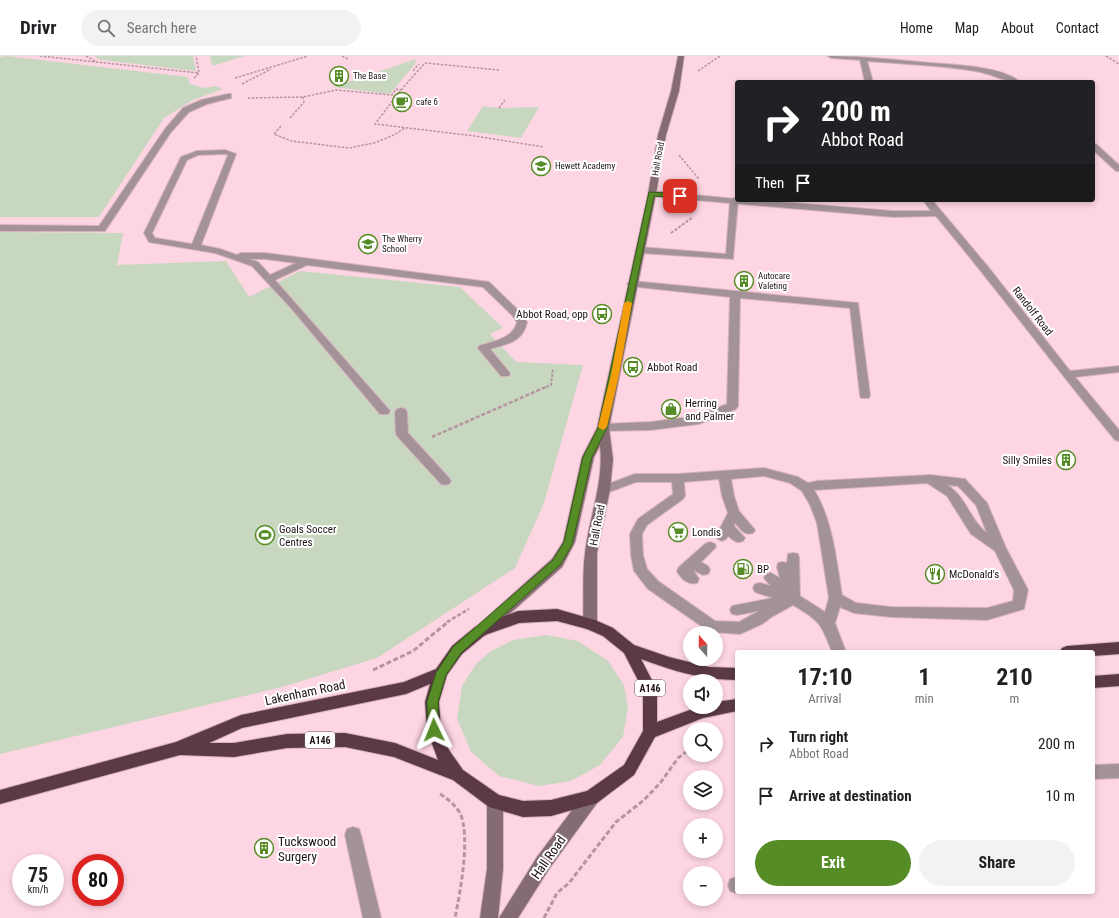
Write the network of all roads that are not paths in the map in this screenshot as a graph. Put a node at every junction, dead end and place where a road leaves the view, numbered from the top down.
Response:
1 (681, 56) edge
2 (831, 56) edge
3 (918, 56) edge
4 (863, 59) junction
5 (921, 63) junction
6 (869, 80) edge
7 (1012, 80) edge
8 (230, 93) road end
9 (1095, 148) edge
10 (1119, 169) edge
11 (652, 194) junction
12 (734, 201) joint
13 (746, 202) edge
14 (929, 202) edge
15 (937, 213) junction
16 (0, 228) edge
17 (195, 248) junction
18 (640, 250) junction
19 (234, 256) junction
20 (304, 262) junction
21 (269, 278) junction
22 (632, 284) junction
23 (735, 295) junction
24 (1119, 369) edge
25 (505, 374) dead end
26 (1067, 375) junction
27 (865, 395) dead end
28 (384, 411) dead end
29 (400, 412) dead end
30 (603, 428) junction
31 (1119, 437) edge
32 (724, 474) junction
33 (678, 478) junction
34 (930, 479) junction
35 (445, 481) dead end
36 (806, 488) junction
37 (604, 490) junction
38 (734, 513) junction
39 (749, 530) dead end
40 (739, 538) dead end
41 (710, 547) dead end
42 (1000, 548) junction
43 (788, 563) dead end
44 (771, 578) dead end
45 (692, 580) dead end
46 (760, 588) dead end
47 (836, 598) junction
48 (793, 599) junction
49 (747, 600) dead end
50 (736, 610) dead end
51 (828, 623) junction
52 (590, 624) junction
53 (480, 631) junction
54 (1119, 648) edge
55 (628, 649) junction
56 (838, 650) edge
57 (1093, 650) edge
58 (441, 673) junction
59 (735, 674) edge
60 (1119, 680) edge
61 (1095, 682) edge
62 (735, 704) edge
63 (650, 732) junction
64 (177, 749) junction
65 (1119, 771) edge
66 (1095, 772) edge
67 (458, 775) junction
68 (0, 797) edge
69 (591, 798) junction
70 (495, 802) junction
71 (353, 835) dead end
72 (372, 918) edge
73 (488, 918) edge
74 (508, 918) edge

1 - 11 street, Hall Road
2 - 4 street
3 - 5 street
4 - 5 street
4 - 6 street
5 - 7 street
8 - 16 street
9 - 10 street
11 - 12 street
11 - 18 street, Hall Road
12 - 18 street
13 - 15 street
14 - 15 street, Randolf Road
15 - 26 street, Randolf Road
17 - 17 street
17 - 19 street
18 - 22 street, Hall Road
19 - 20 street
19 - 21 street
20 - 21 street
20 - 25 street
21 - 28 street
22 - 23 street
22 - 30 street, Hall Road
23 - 27 street
23 - 30 street
24 - 26 street
26 - 31 street, Randolf Road
29 - 35 street
30 - 37 street, Hall Road
30 - 53 street, Hall Road
32 - 33 street
32 - 36 street
32 - 38 street
33 - 37 street
33 - 48 street
34 - 36 street
34 - 42 street
34 - 42 street
36 - 47 street
37 - 52 street, Hall Road
38 - 39 street
38 - 40 street
41 - 45 street
42 - 47 street
43 - 48 street
44 - 48 street
46 - 48 street
47 - 51 street
48 - 49 street
48 - 50 street
48 - 51 street
51 - 56 street
52 - 53 highway, Hall Road / A146
52 - 55 highway, Hall Road / A146
53 - 58 highway, Hall Road / A146
54 - 57 highway
55 - 59 highway, A146
55 - 63 highway, Hall Road / A146
58 - 64 highway, Lakenham Road / A146
58 - 67 highway, Hall Road / A146
60 - 61 highway
62 - 63 highway
63 - 69 highway, Hall Road / A146
64 - 67 highway, Lakenham Road / A146
64 - 68 highway, Lakenham Road / A146
65 - 66 street
67 - 70 highway, Hall Road / A146
69 - 70 highway, Hall Road / A146
69 - 74 street, Hall Road
70 - 73 street
71 - 72 street

